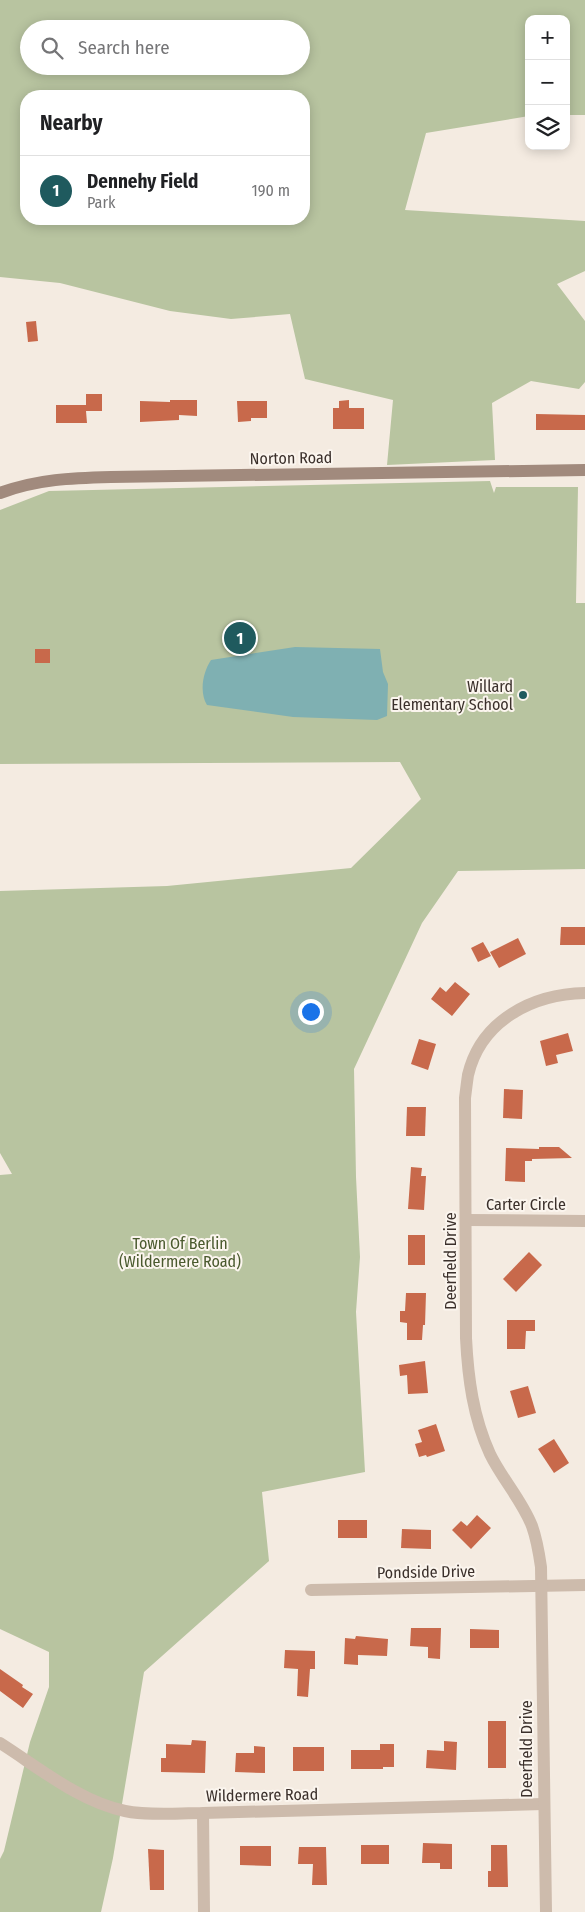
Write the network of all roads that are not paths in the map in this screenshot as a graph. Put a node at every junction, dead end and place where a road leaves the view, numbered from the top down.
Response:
1 (585, 470) edge
2 (0, 493) edge
3 (585, 993) edge
4 (466, 1220) junction
5 (585, 1221) edge
6 (585, 1585) edge
7 (541, 1586) junction
8 (311, 1590) dead end
9 (0, 1743) edge
10 (543, 1804) junction
11 (202, 1813) junction
12 (204, 1912) edge
13 (546, 1912) edge

1 - 2 main road, Norton Road
3 - 4 street, Deerfield Drive
4 - 5 street, Carter Circle
4 - 7 street, Deerfield Drive
6 - 7 street
7 - 8 street, Pondside Drive
7 - 10 street, Deerfield Drive
9 - 11 street, Wildermere Road
10 - 11 street, Wildermere Road
10 - 13 street, Deerfield Drive
11 - 12 street

